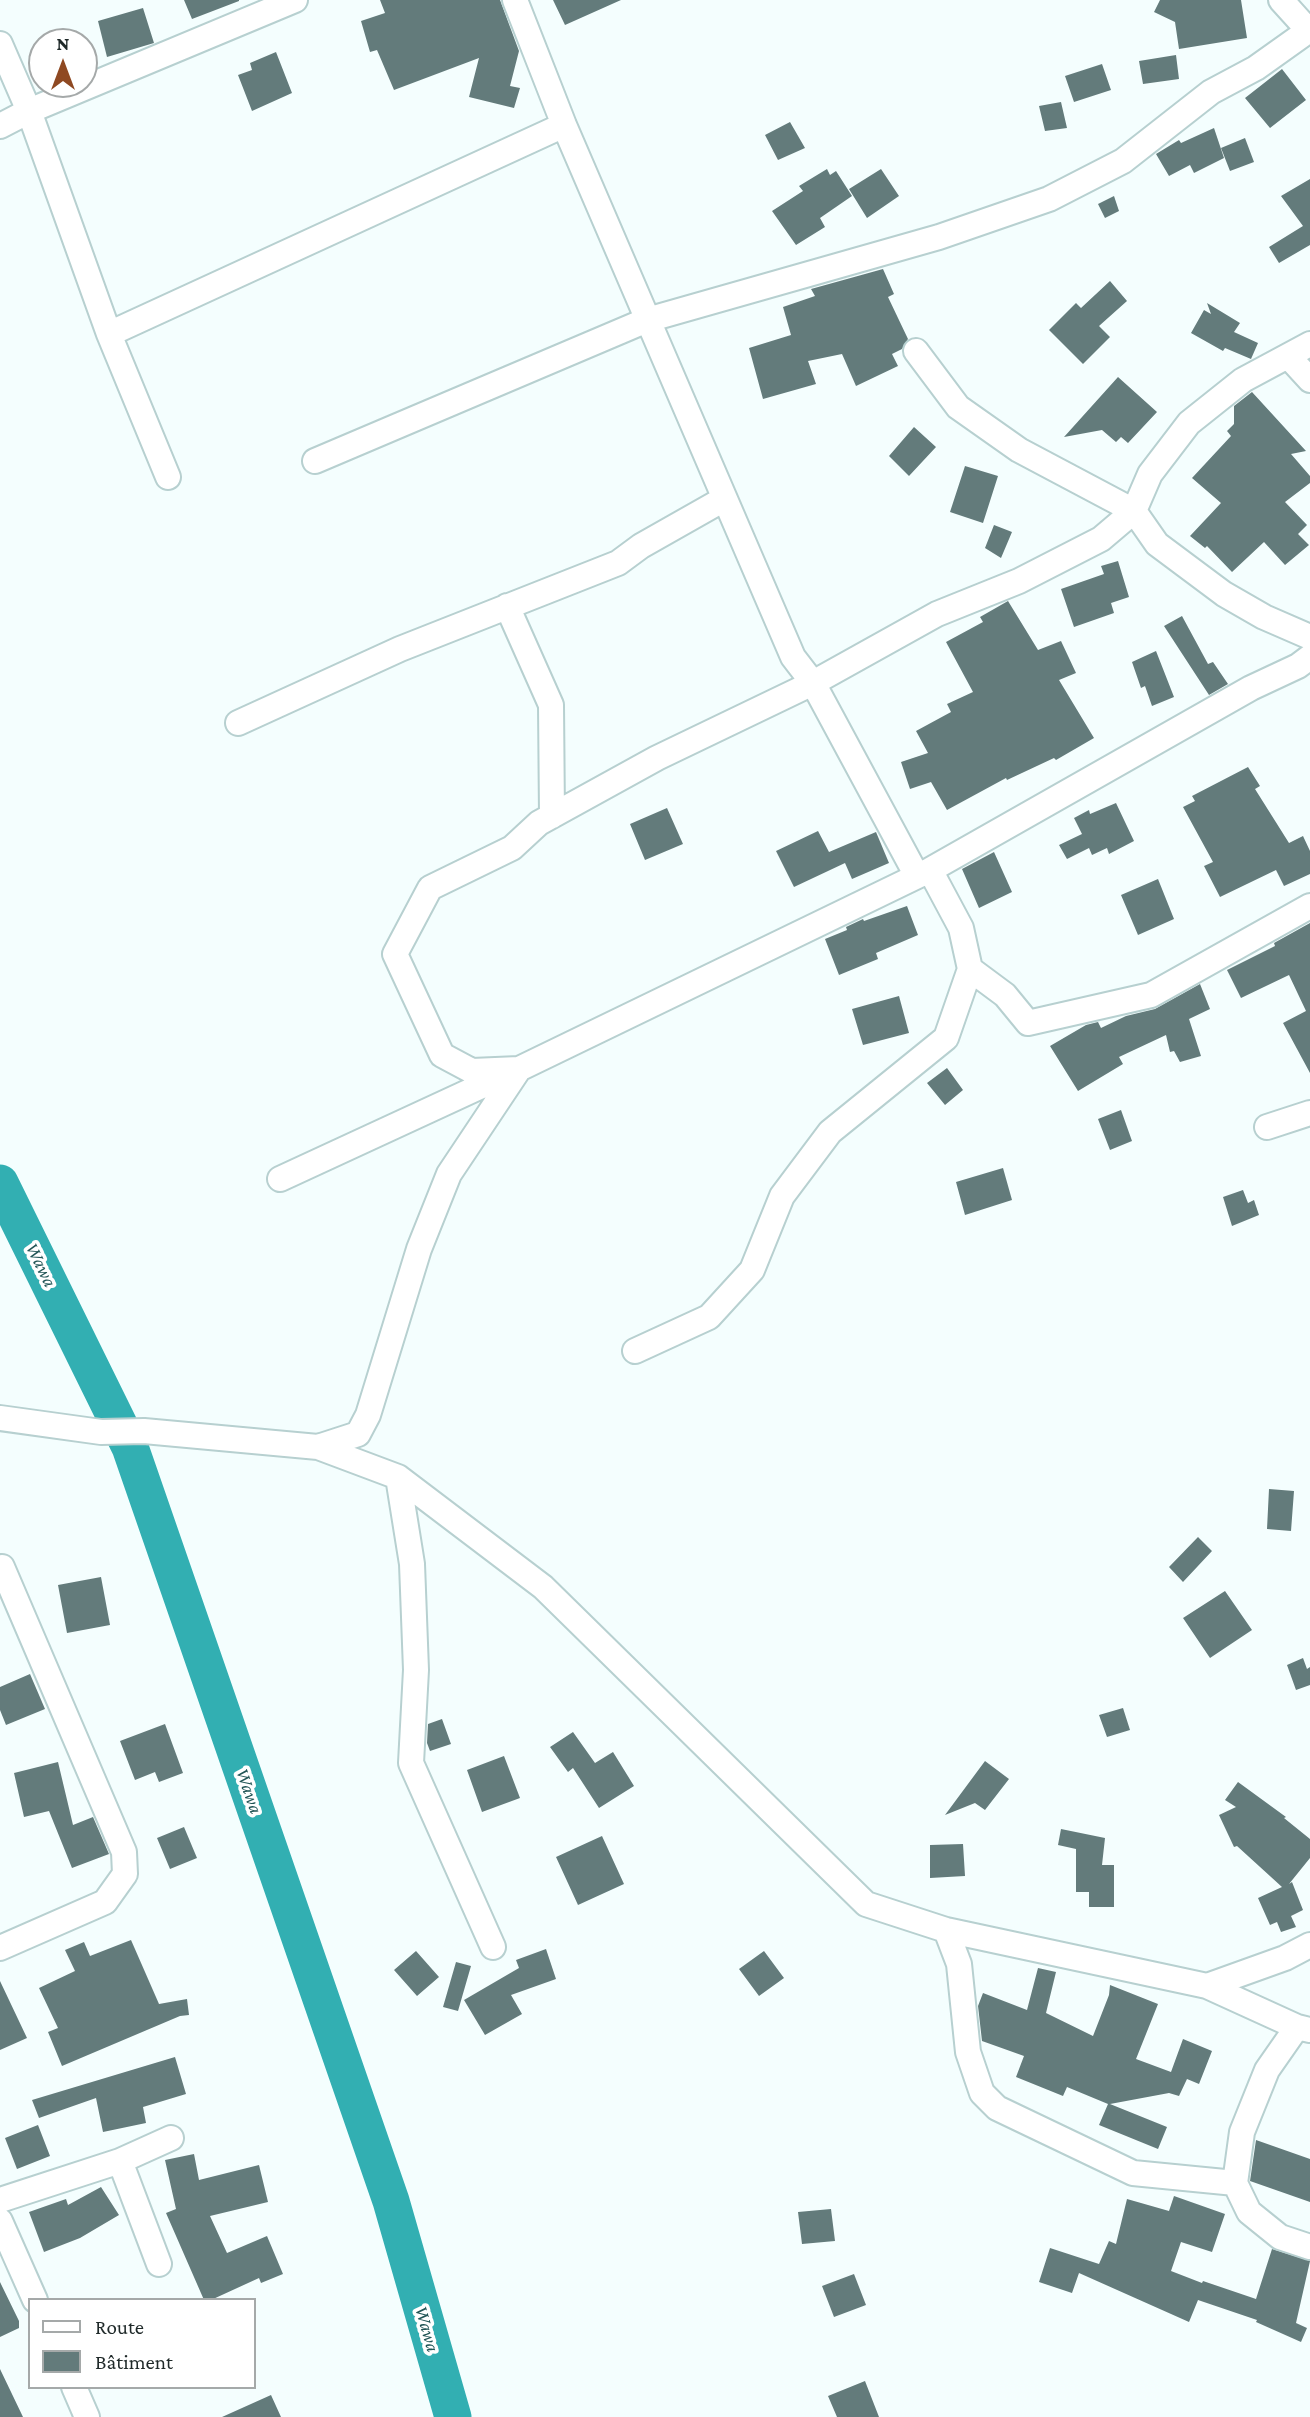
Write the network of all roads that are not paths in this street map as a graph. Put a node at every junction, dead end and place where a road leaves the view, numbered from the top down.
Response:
1 (295, 0) edge
2 (515, 0) edge
3 (1281, 0) edge
4 (1309, 32) edge
5 (0, 44) edge
6 (29, 111) junction
7 (0, 125) edge
8 (564, 125) junction
9 (647, 320) junction
10 (109, 334) junction
11 (1310, 344) edge
12 (916, 351) dead end
13 (1287, 356) junction
14 (1310, 380) edge
15 (315, 461) dead end
16 (168, 477) dead end
17 (724, 499) junction
18 (1134, 511) junction
19 (507, 607) junction
20 (1310, 637) edge
21 (1310, 657) edge
22 (813, 683) junction
23 (237, 723) dead end
24 (552, 816) junction
25 (924, 873) junction
26 (1310, 906) edge
27 (970, 969) junction
28 (519, 1069) junction
29 (1310, 1113) edge
30 (1266, 1127) dead end
31 (280, 1179) dead end
32 (635, 1351) dead end
33 (0, 1418) edge
34 (317, 1447) junction
35 (397, 1477) junction
36 (2, 1567) dead end
37 (946, 1930) junction
38 (1310, 1945) edge
39 (493, 1947) dead end
40 (0, 1948) edge
41 (1206, 1986) junction
42 (1303, 2029) edge
43 (172, 2138) dead end
44 (120, 2161) junction
45 (1235, 2183) junction
46 (0, 2200) edge
47 (0, 2221) edge
48 (1310, 2247) edge
49 (159, 2264) dead end
50 (34, 2298) edge
51 (75, 2389) edge
52 (87, 2417) edge

1 - 6 street
2 - 8 street
3 - 4 street
4 - 9 street
5 - 6 street
6 - 7 street
6 - 10 street
8 - 9 street
8 - 10 street
9 - 15 street
9 - 17 street
10 - 16 street
11 - 13 street
12 - 18 street
13 - 14 street
13 - 18 street
17 - 19 street
17 - 22 street
18 - 20 street
18 - 22 street
19 - 23 street
19 - 24 street
21 - 25 street
22 - 24 street
22 - 25 street
24 - 28 street
25 - 27 street
25 - 28 street
26 - 27 street
27 - 32 street
28 - 31 street
28 - 34 street
29 - 30 street
33 - 34 street
34 - 35 street
35 - 37 street
35 - 39 street
36 - 40 street
37 - 41 street
37 - 45 street
38 - 41 street
41 - 42 street
42 - 45 street
43 - 44 street
44 - 46 street
44 - 49 street
45 - 48 street
47 - 50 street
51 - 52 street

